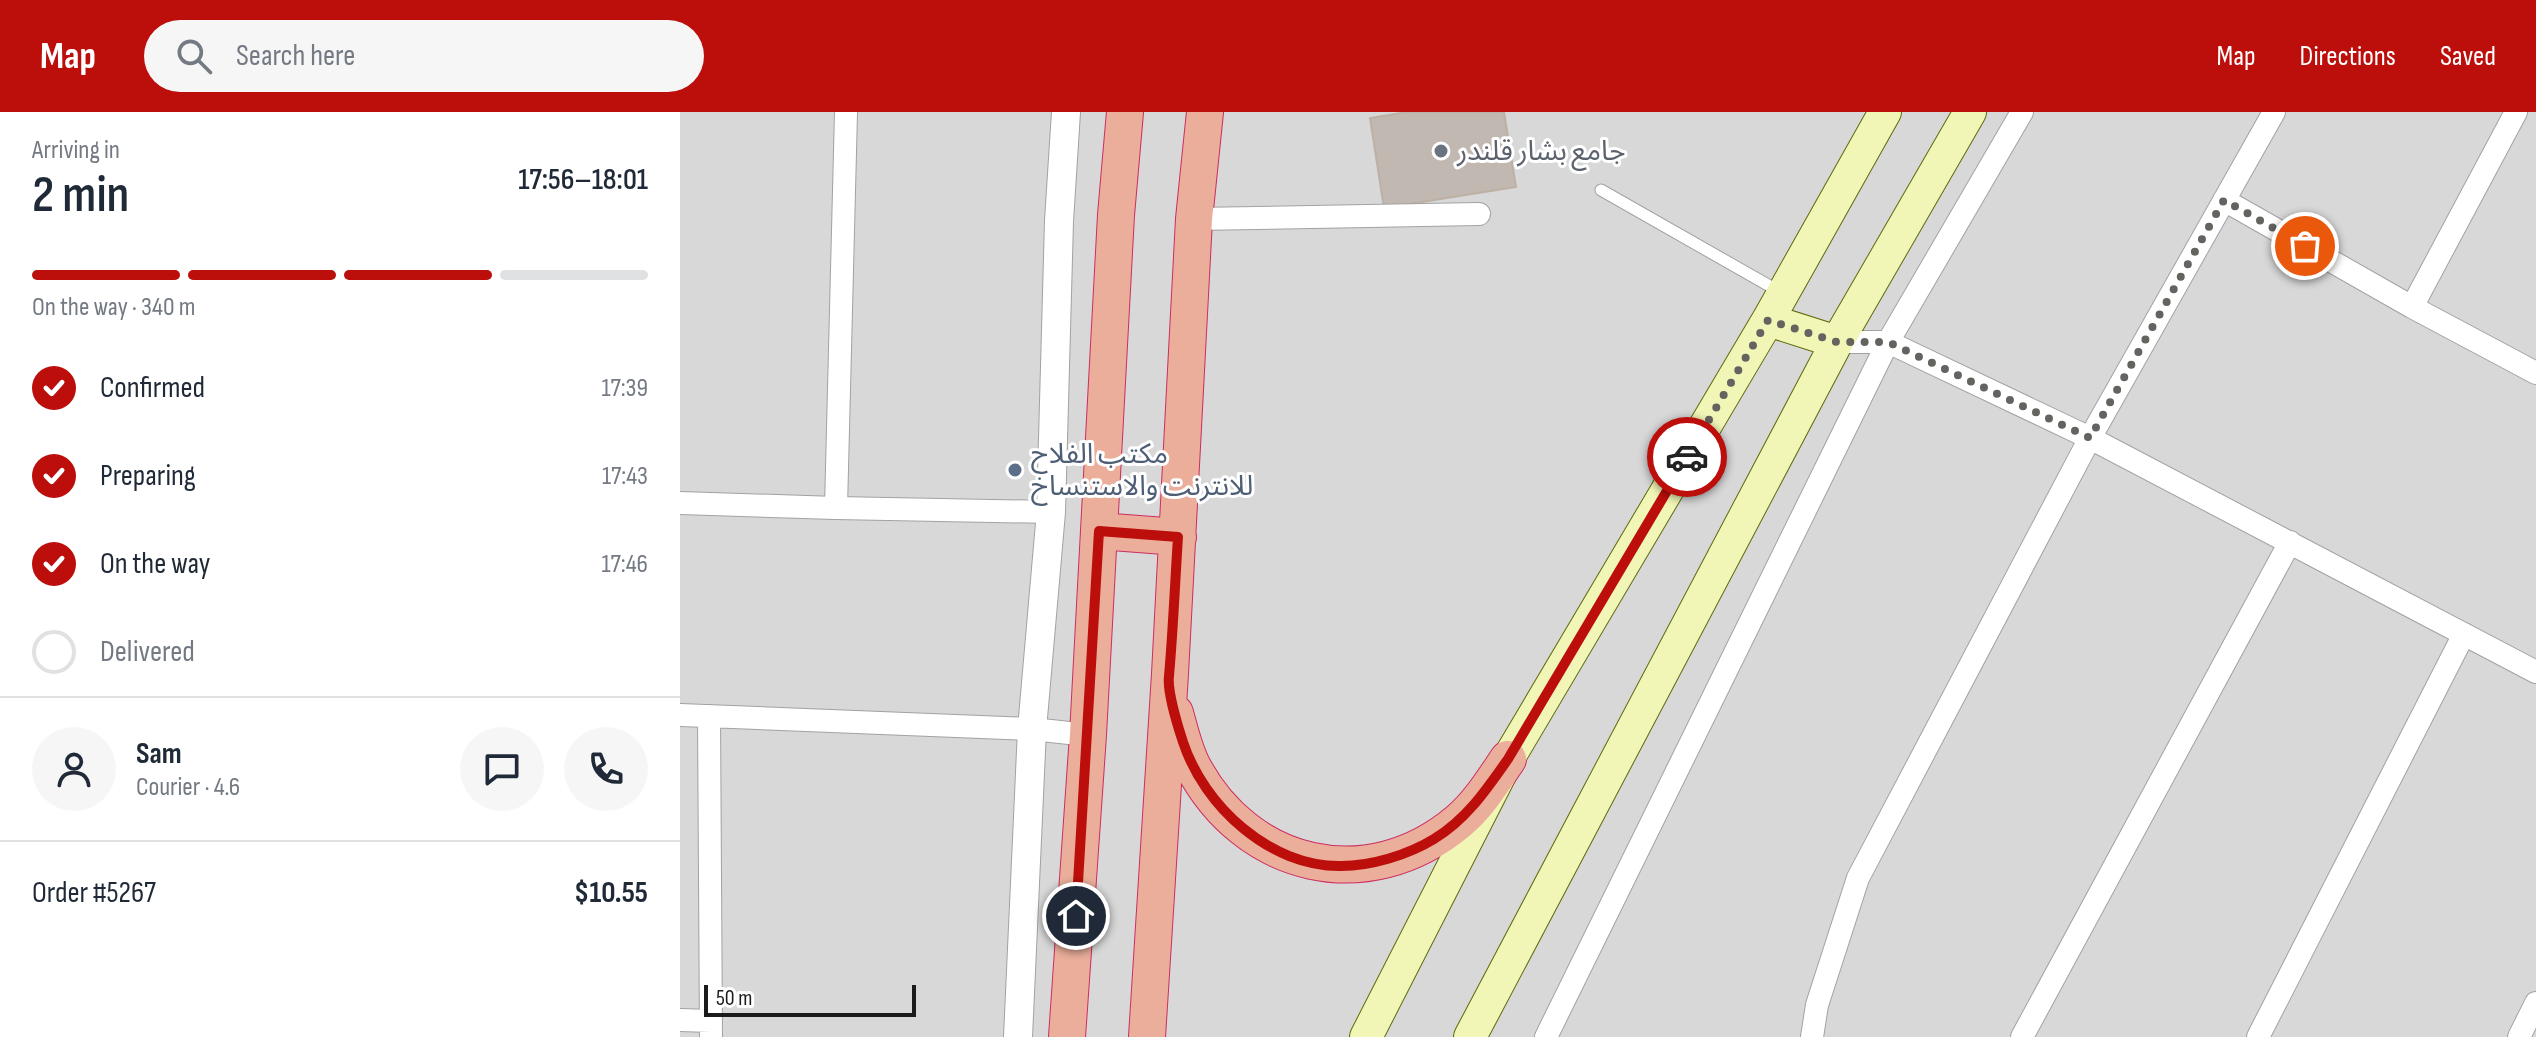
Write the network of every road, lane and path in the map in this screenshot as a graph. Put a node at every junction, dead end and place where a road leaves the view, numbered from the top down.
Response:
1 (846, 112) edge
2 (1066, 112) edge
3 (1125, 112) edge
4 (1205, 112) edge
5 (1885, 112) edge
6 (1970, 112) edge
7 (2022, 112) edge
8 (2274, 112) edge
9 (2516, 112) edge
10 (1601, 190) dead end
11 (2224, 200) junction
12 (1479, 214) dead end
13 (1194, 219) junction
14 (1775, 307) junction
15 (2412, 307) junction
16 (1837, 342) junction
17 (1888, 342) junction
18 (2536, 373) edge
19 (2090, 438) junction
20 (680, 503) edge
21 (836, 508) junction
22 (1051, 512) junction
23 (1099, 531) junction
24 (1178, 537) junction
25 (2290, 542) junction
26 (2464, 634) junction
27 (2536, 672) edge
28 (1169, 676) junction
29 (680, 715) edge
30 (709, 716) junction
31 (1032, 729) junction
32 (1088, 735) junction
33 (1508, 759) junction
34 (2536, 1003) edge
35 (680, 1020) edge
36 (711, 1029) edge
37 (1018, 1037) edge
38 (1067, 1037) edge
39 (1147, 1037) edge
40 (1366, 1037) edge
41 (1470, 1037) edge
42 (1546, 1037) edge
43 (1812, 1037) edge
44 (2022, 1037) edge
45 (2258, 1037) edge
46 (2519, 1037) edge

1 - 21 street
2 - 22 street
3 - 23 highway
4 - 13 highway
5 - 14 main road
6 - 16 main road
7 - 17 street
8 - 11 street
9 - 15 street
10 - 14 lane
11 - 15 street
11 - 19 street
12 - 13 street
13 - 24 highway
14 - 16 main road
14 - 33 main road
15 - 18 street
16 - 17 street
16 - 41 main road
17 - 19 street
17 - 42 street
19 - 25 street
19 - 43 street
20 - 21 street
21 - 22 street
22 - 31 street
23 - 24 highway
23 - 32 highway
24 - 28 highway
25 - 26 street
25 - 44 street
26 - 27 street
26 - 45 street
28 - 33 highway
28 - 39 highway
29 - 30 street
30 - 31 street
30 - 36 street
31 - 32 street
31 - 37 street
32 - 38 highway
33 - 40 main road
34 - 46 street
35 - 36 street

